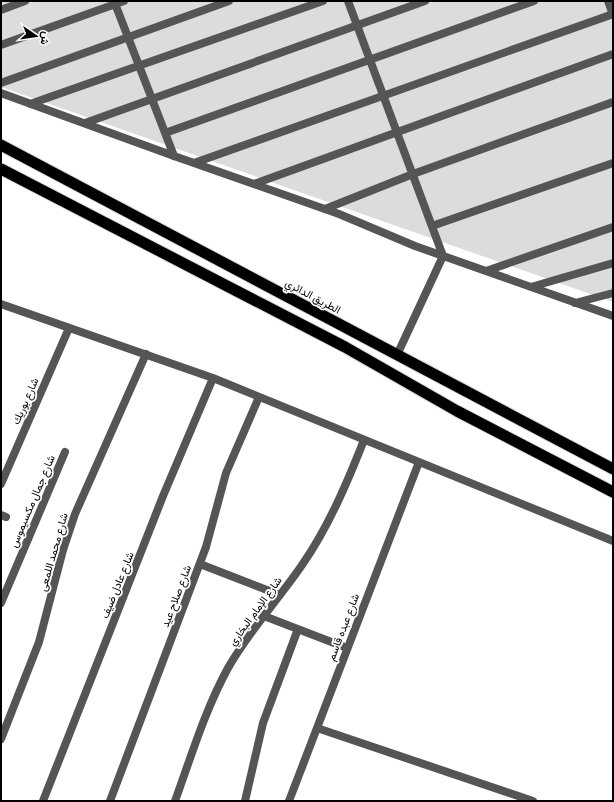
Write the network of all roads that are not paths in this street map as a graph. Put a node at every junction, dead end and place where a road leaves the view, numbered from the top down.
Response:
1 (25, 1) edge
2 (124, 1) edge
3 (229, 1) edge
4 (323, 1) edge
5 (348, 1) edge
6 (425, 1) edge
7 (534, 1) edge
8 (608, 1) edge
9 (115, 3) edge
10 (1, 10) edge
11 (613, 14) edge
12 (357, 26) junction
13 (128, 36) junction
14 (1, 45) edge
15 (613, 54) edge
16 (370, 60) junction
17 (139, 66) junction
18 (1, 83) edge
19 (1, 93) edge
20 (384, 96) junction
21 (152, 98) junction
22 (613, 102) edge
23 (30, 104) junction
24 (85, 123) junction
25 (397, 131) junction
26 (165, 133) junction
27 (1, 145) edge
28 (174, 156) junction
29 (194, 163) junction
30 (613, 163) edge
31 (1, 169) edge
32 (413, 174) junction
33 (254, 184) junction
34 (325, 209) junction
35 (432, 226) junction
36 (613, 226) edge
37 (442, 256) junction
38 (613, 263) edge
39 (486, 271) junction
40 (531, 287) junction
41 (613, 293) edge
42 (575, 303) junction
43 (1, 304) edge
44 (613, 316) edge
45 (69, 328) junction
46 (146, 354) junction
47 (397, 355) junction
48 (213, 378) junction
49 (259, 397) junction
50 (364, 440) junction
51 (65, 452) dead end
52 (418, 462) junction
53 (613, 469) edge
54 (1, 484) edge
55 (613, 492) edge
56 (613, 541) edge
57 (200, 564) junction
58 (280, 596) junction
59 (1, 603) edge
60 (264, 616) junction
61 (298, 629) junction
62 (347, 648) junction
63 (317, 728) junction
64 (1, 739) edge
65 (43, 801) edge
66 (110, 801) edge
67 (175, 801) edge
68 (245, 801) edge
69 (289, 801) edge
70 (533, 801) edge

1 - 10 street
2 - 9 street
3 - 13 street
4 - 17 street
5 - 12 street
6 - 12 street
7 - 16 street
8 - 11 street
9 - 13 street
9 - 14 street
11 - 20 street
12 - 16 street
12 - 21 street
13 - 17 street
13 - 18 street
15 - 25 street
16 - 20 street
16 - 26 street
17 - 21 street
17 - 23 street
19 - 23 street
20 - 25 street
20 - 29 street
21 - 24 street
21 - 26 street
22 - 32 street
23 - 24 street
24 - 28 street
25 - 32 street
25 - 33 street
26 - 28 street
27 - 47 highway, الطريق الدائري
28 - 29 street
29 - 33 street
30 - 35 street
31 - 55 highway
32 - 34 street
32 - 35 street
33 - 34 street
34 - 37 street
35 - 37 street
36 - 39 street
37 - 39 street
37 - 47 street
38 - 40 street
39 - 40 street
40 - 42 street
41 - 42 street
42 - 44 street
43 - 45 street
45 - 46 street
45 - 54 street, شارع بوريك
46 - 48 street
46 - 64 street, شارع محمد اللمعى
47 - 53 highway, الطريق الدائري
48 - 49 street
48 - 65 street, شارع عادل ضيف
49 - 50 street
49 - 57 street, شارع صلاح عيد
50 - 52 street
50 - 58 street, شارع الإمام البخاري
51 - 59 street, شارع جمال مكسيموس
52 - 56 street
52 - 62 street, شارع عبده قاسم
57 - 58 street
57 - 66 street, شارع صلاح عيد
58 - 60 street, شارع الإمام البخاري
60 - 61 street
60 - 67 street, شارع الإمام البخاري
61 - 62 street
61 - 68 street
62 - 63 street, شارع عبده قاسم
63 - 69 street, شارع عبده قاسم
63 - 70 street

